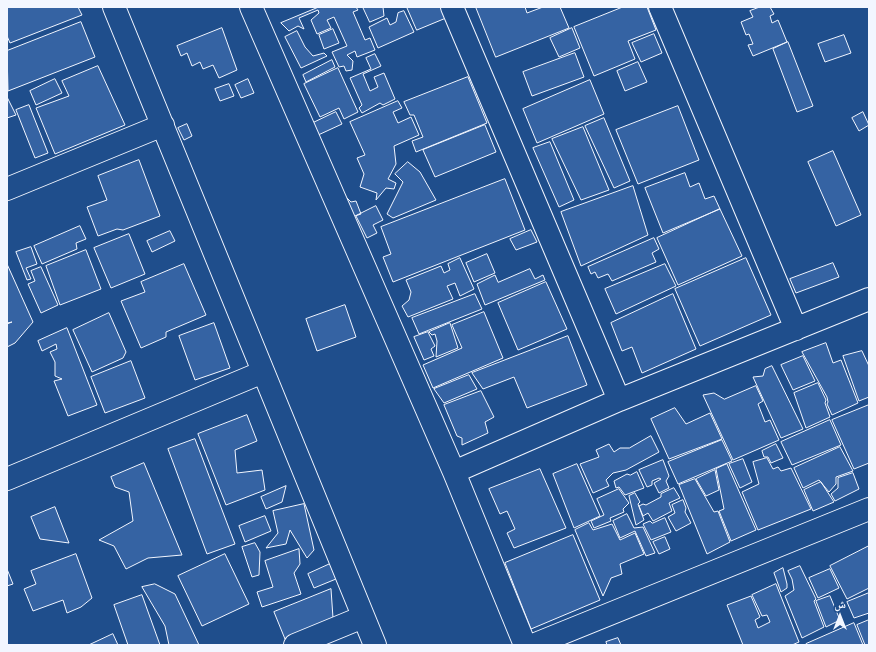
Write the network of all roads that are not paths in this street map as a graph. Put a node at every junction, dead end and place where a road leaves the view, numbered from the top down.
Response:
1 (114, 7) edge
2 (452, 7) edge
3 (660, 7) edge
4 (256, 9) edge
5 (163, 125) junction
6 (7, 189) edge
7 (869, 299) edge
8 (796, 329) junction
9 (263, 372) junction
10 (618, 400) junction
11 (454, 472) junction
12 (7, 479) edge
13 (869, 509) edge
14 (363, 617) junction
15 (295, 645) edge
16 (374, 645) edge
17 (525, 645) edge
18 (533, 645) edge

1 - 5 street
2 - 10 street
3 - 8 street
4 - 11 street
5 - 6 street
5 - 9 street
7 - 8 street
8 - 10 street
9 - 12 street
9 - 14 street
10 - 11 street
11 - 17 street
13 - 18 street
14 - 15 street
14 - 16 street

